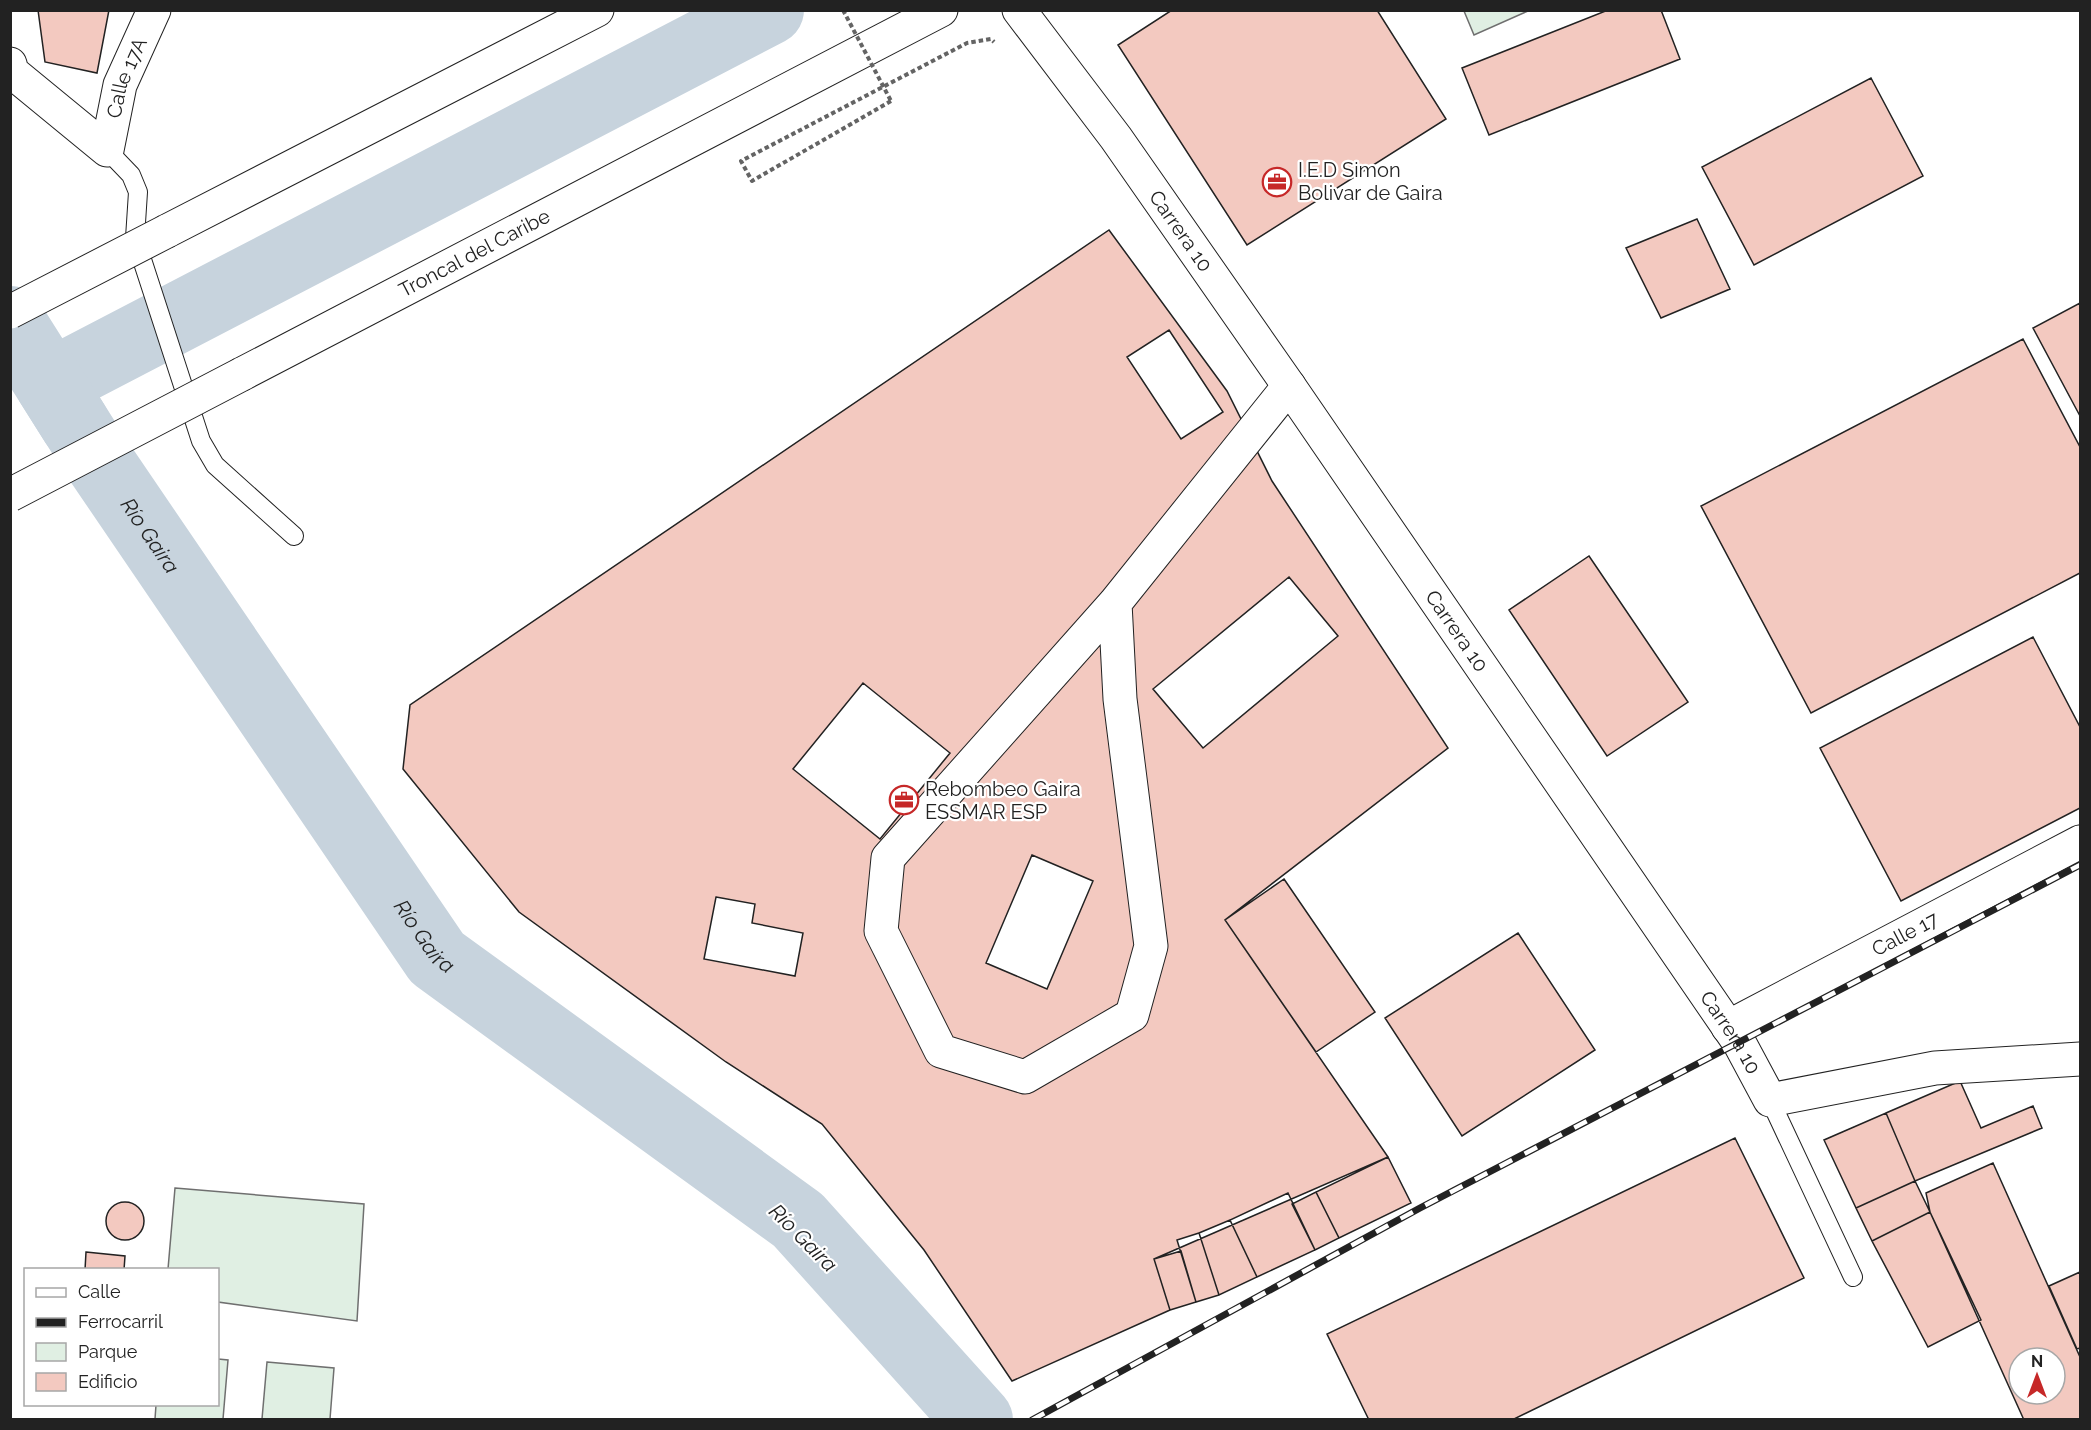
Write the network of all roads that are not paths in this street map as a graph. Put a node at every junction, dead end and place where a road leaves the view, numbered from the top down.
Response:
1 (154, 10) edge
2 (597, 10) edge
3 (941, 10) edge
4 (1019, 10) edge
5 (10, 64) edge
6 (107, 150) junction
7 (10, 312) edge
8 (1289, 386) junction
9 (10, 495) edge
10 (294, 536) dead end
11 (1115, 603) junction
12 (2080, 842) edge
13 (1728, 1027) junction
14 (2080, 1059) edge
15 (1770, 1100) junction
16 (1853, 1277) dead end

1 - 6 main road, Calle 17A
2 - 7 main road, bridge
3 - 9 main road, Troncal del Caribe, bridge
4 - 8 main road, Carrera 10
5 - 6 main road
6 - 10 lane
8 - 11 main road
8 - 13 main road, Carrera 10
11 - 11 main road
12 - 13 main road, Calle 17
13 - 15 main road, Carrera 10
14 - 15 main road
15 - 16 lane, Carrera 10

